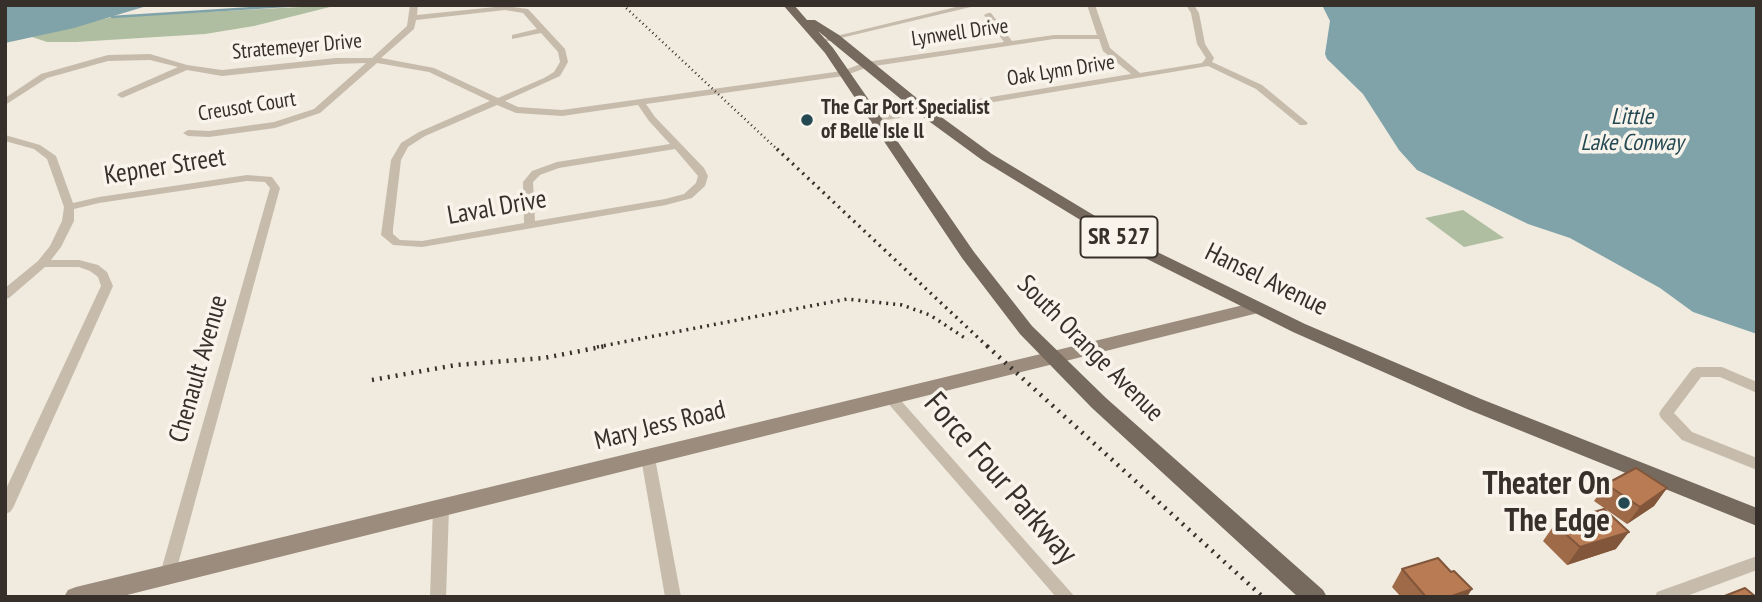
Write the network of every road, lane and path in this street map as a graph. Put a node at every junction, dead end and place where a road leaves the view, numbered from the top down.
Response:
1 (414, 5) edge
2 (975, 5) edge
3 (1091, 5) edge
4 (1190, 5) edge
5 (792, 9) edge
6 (988, 15) dead end
7 (412, 18) junction
8 (544, 30) junction
9 (515, 37) dead end
10 (835, 37) junction
11 (1101, 37) junction
12 (820, 41) junction
13 (1010, 44) junction
14 (376, 60) junction
15 (1209, 62) junction
16 (866, 65) junction
17 (186, 67) junction
18 (844, 73) junction
19 (1138, 76) junction
20 (122, 95) dead end
21 (5, 102) edge
22 (496, 102) junction
23 (641, 103) junction
24 (924, 111) junction
25 (875, 119) junction
26 (1303, 123) dead end
27 (188, 133) dead end
28 (5, 138) edge
29 (678, 146) junction
30 (268, 179) joint
31 (69, 207) junction
32 (530, 226) junction
33 (42, 263) junction
34 (5, 295) edge
35 (1256, 307) junction
36 (1051, 356) junction
37 (1757, 388) edge
38 (891, 398) junction
39 (648, 458) junction
40 (1757, 464) edge
41 (5, 508) edge
42 (441, 509) junction
43 (1757, 517) edge
44 (1757, 564) edge
45 (168, 574) junction
46 (129, 590) edge
47 (76, 597) edge
48 (438, 597) edge
49 (673, 597) edge
50 (1067, 597) edge
51 (1315, 597) edge
52 (1663, 597) edge

1 - 7 street
2 - 10 street
3 - 11 street
4 - 15 street
5 - 10 main road, Hansel Avenue / SR 527
5 - 12 main road, South Orange Avenue / SR 527
6 - 13 street
7 - 8 street
7 - 14 street, Creusot Court
8 - 9 street
8 - 22 street
10 - 12 street
10 - 16 main road, Hansel Avenue / SR 527
11 - 13 street, Lynwell Drive
11 - 19 street
12 - 18 main road, South Orange Avenue / SR 527
13 - 16 street, Lynwell Drive
14 - 17 street, Stratemeyer Drive
14 - 22 street, Stratemeyer Drive
14 - 27 street, Creusot Court
15 - 19 street, Oak Lynn Drive
15 - 26 street
16 - 18 street, Stratemeyer Drive
16 - 24 main road, Hansel Avenue / SR 527
17 - 20 street
17 - 21 street, Stratemeyer Drive
18 - 23 street, Stratemeyer Drive
18 - 25 main road, South Orange Avenue / SR 527
19 - 24 street, Oak Lynn Drive
22 - 23 street, Stratemeyer Drive
22 - 32 street, Laval Drive
23 - 29 street, Laval Drive
24 - 25 street, Oak Lynn Drive
24 - 35 main road, Hansel Avenue / SR 527
25 - 36 main road, South Orange Avenue / SR 527
28 - 31 street
29 - 32 street
29 - 32 street, Laval Drive
30 - 31 street, Kepner Street
30 - 45 street, Chenault Avenue
31 - 33 street
33 - 34 street
33 - 41 street
35 - 36 street, Mary Jess Road
35 - 43 main road, Hansel Avenue / SR 527
36 - 38 street, Mary Jess Road
36 - 51 main road, South Orange Avenue / SR 527
37 - 40 street
38 - 39 street, Mary Jess Road
38 - 50 street, Force Four Parkway
39 - 42 street, Mary Jess Road
39 - 49 street
42 - 45 street, Mary Jess Road
42 - 48 street
44 - 52 street
45 - 46 street, Mary Jess Road
46 - 47 street, Mary Jess Road

